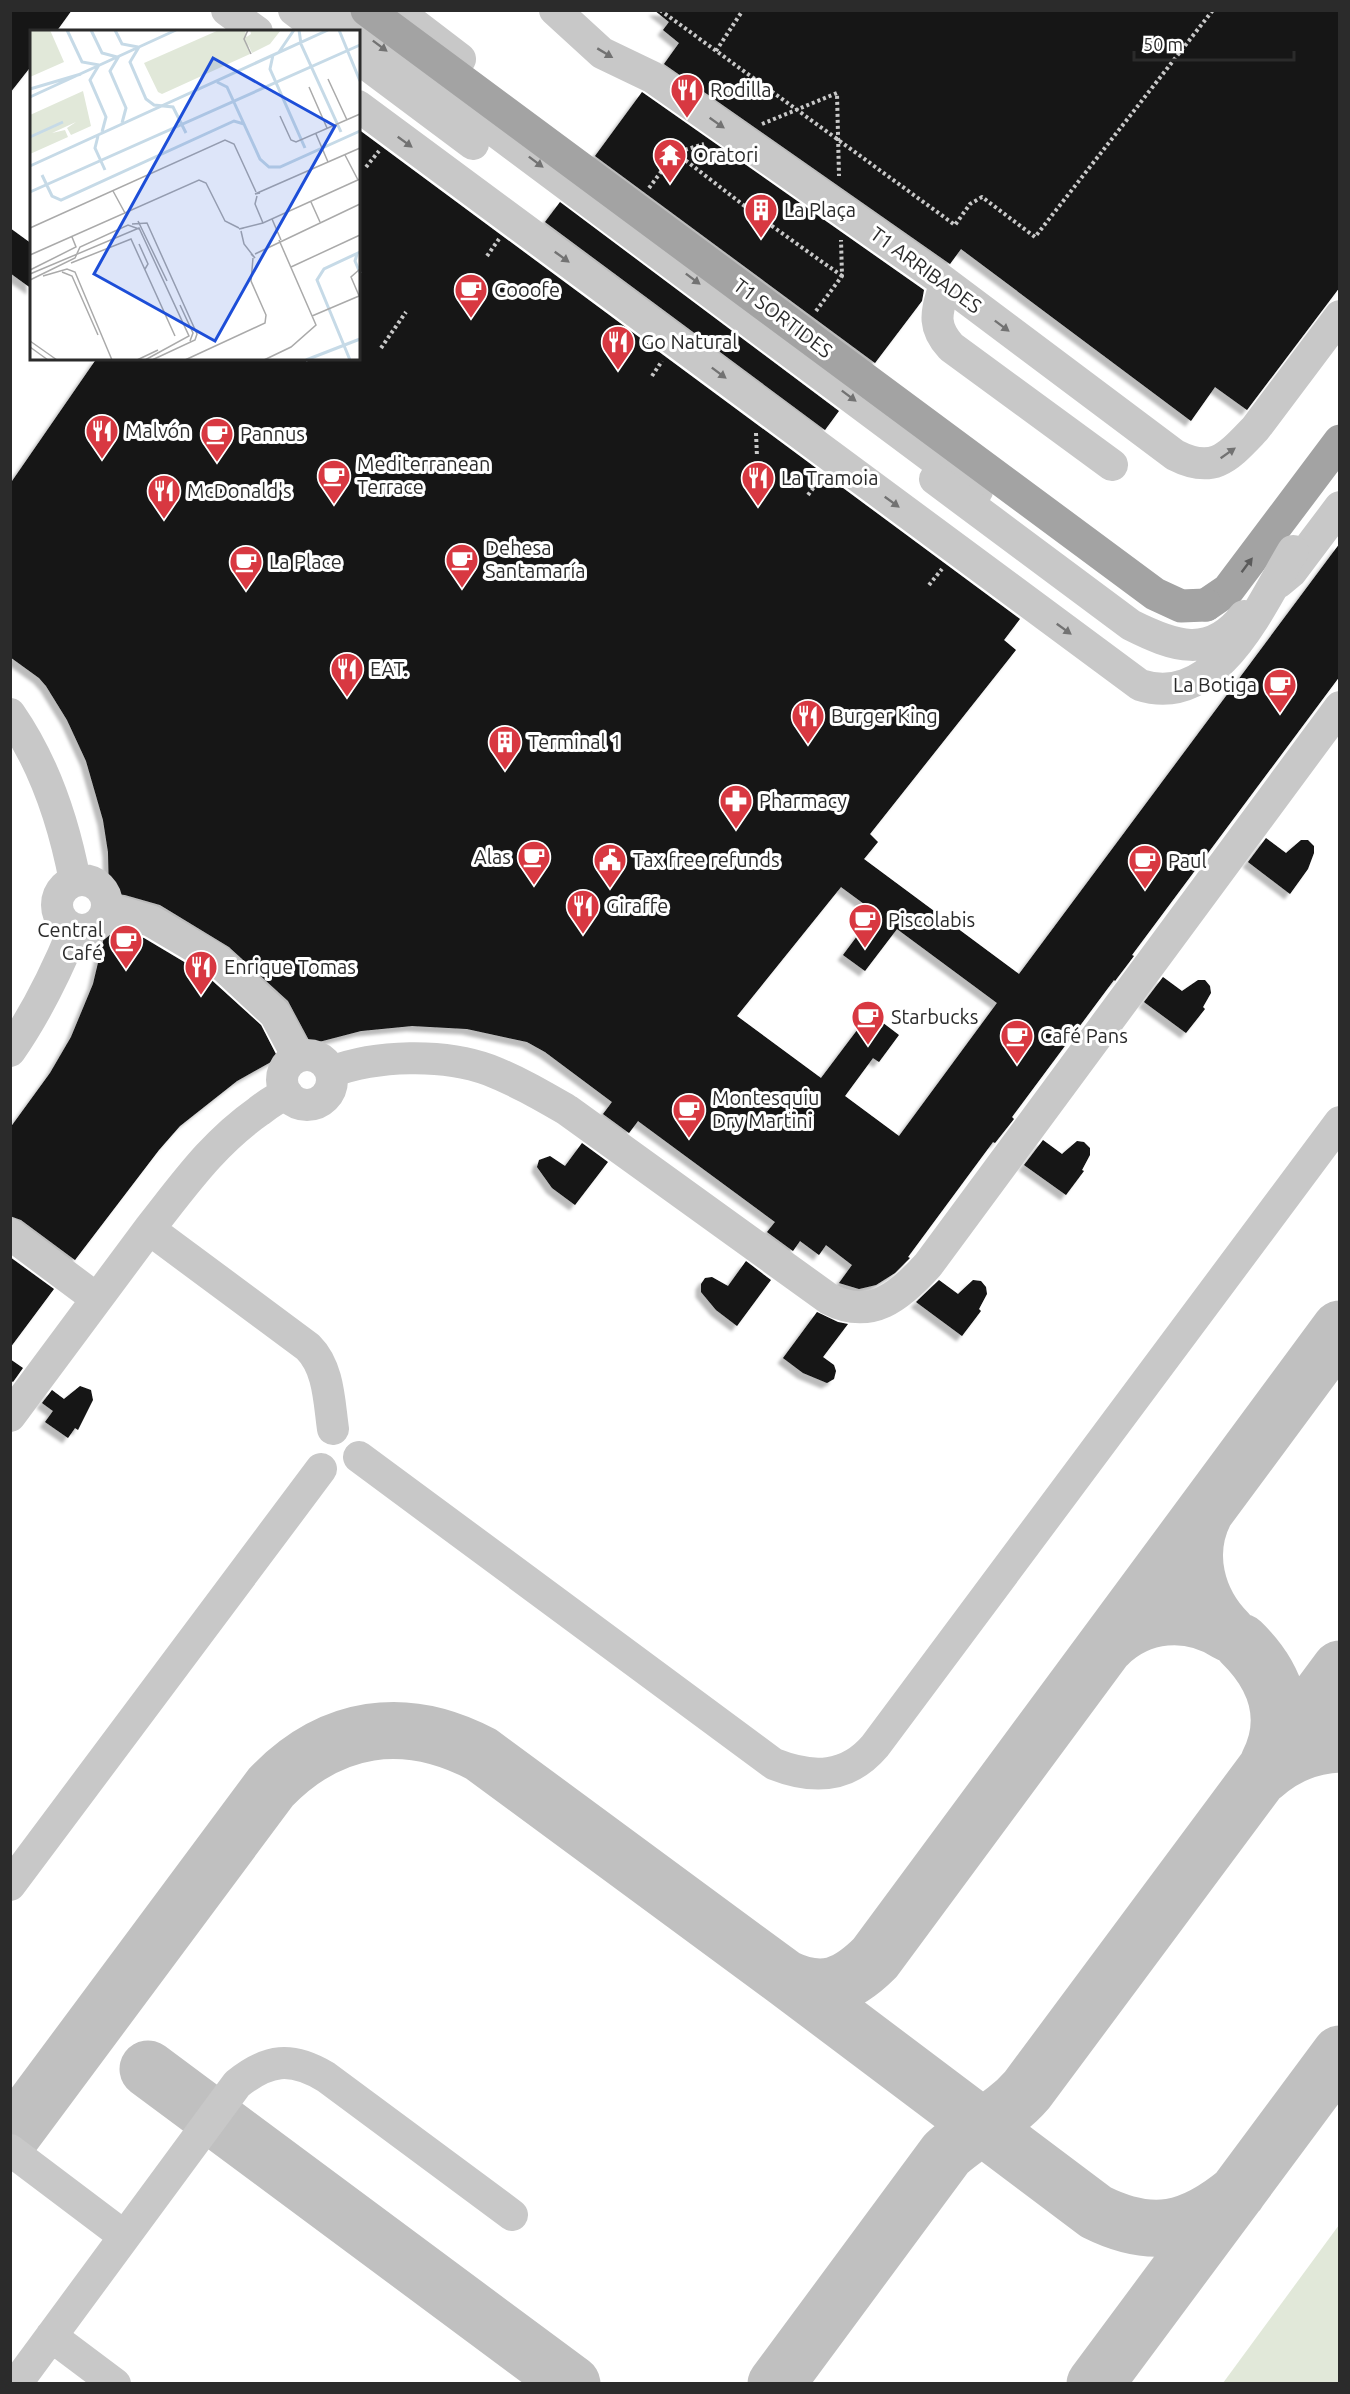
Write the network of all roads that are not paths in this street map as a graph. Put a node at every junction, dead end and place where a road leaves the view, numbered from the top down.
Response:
1 (227, 10) edge
2 (294, 10) edge
3 (333, 10) edge
4 (367, 10) edge
5 (396, 10) edge
6 (555, 10) edge
7 (254, 30) edge
8 (320, 30) edge
9 (360, 30) edge
10 (360, 30) edge
11 (360, 59) edge
12 (360, 107) edge
13 (473, 144) dead end
14 (945, 283) junction
15 (1340, 316) edge
16 (1340, 441) edge
17 (1112, 465) dead end
18 (935, 479) dead end
19 (1340, 488) edge
20 (1340, 507) edge
21 (1292, 562) junction
22 (1239, 630) junction
23 (1340, 707) edge
24 (10, 714) edge
25 (75, 881) junction
26 (108, 911) junction
27 (74, 929) junction
28 (10, 1051) edge
29 (298, 1057) junction
30 (331, 1072) junction
31 (286, 1094) junction
32 (1340, 1122) edge
33 (149, 1229) junction
34 (10, 1234) edge
35 (98, 1299) junction
36 (10, 1416) edge
37 (333, 1429) junction
38 (359, 1457) junction
39 (321, 1469) junction
40 (10, 1885) edge
41 (10, 2150) edge
42 (512, 2215) dead end
43 (124, 2236) junction
44 (51, 2336) junction
45 (16, 2384) edge
46 (115, 2384) edge

1 - 7 lane
2 - 8 lane
3 -> 9 lane
4 -> 16 main road, T1 SORTIDES, bridge
5 - 21 lane
6 -> 14 lane, T1 ARRIBADES
10 -> 21 lane
11 - 13 lane
12 -> 22 lane, bridge
14 -> 15 lane, T1 ARRIBADES
14 - 17 lane
18 - 22 lane, bridge
19 - 21 lane
20 - 21 lane
21 - 22 lane, bridge
23 - 30 lane
24 - 25 lane
25 - 26 lane
25 - 27 lane
26 - 27 lane
26 - 29 lane
27 - 28 lane
29 - 30 lane
29 - 31 lane
30 - 31 lane
31 - 33 lane
32 - 38 lane
33 - 35 lane
33 - 37 lane
34 - 35 lane
35 - 36 lane
37 - 38 lane
37 - 39 lane
38 - 39 lane
39 - 40 lane
41 - 43 lane
42 - 43 lane
43 - 44 lane
44 - 45 lane
44 - 46 lane

